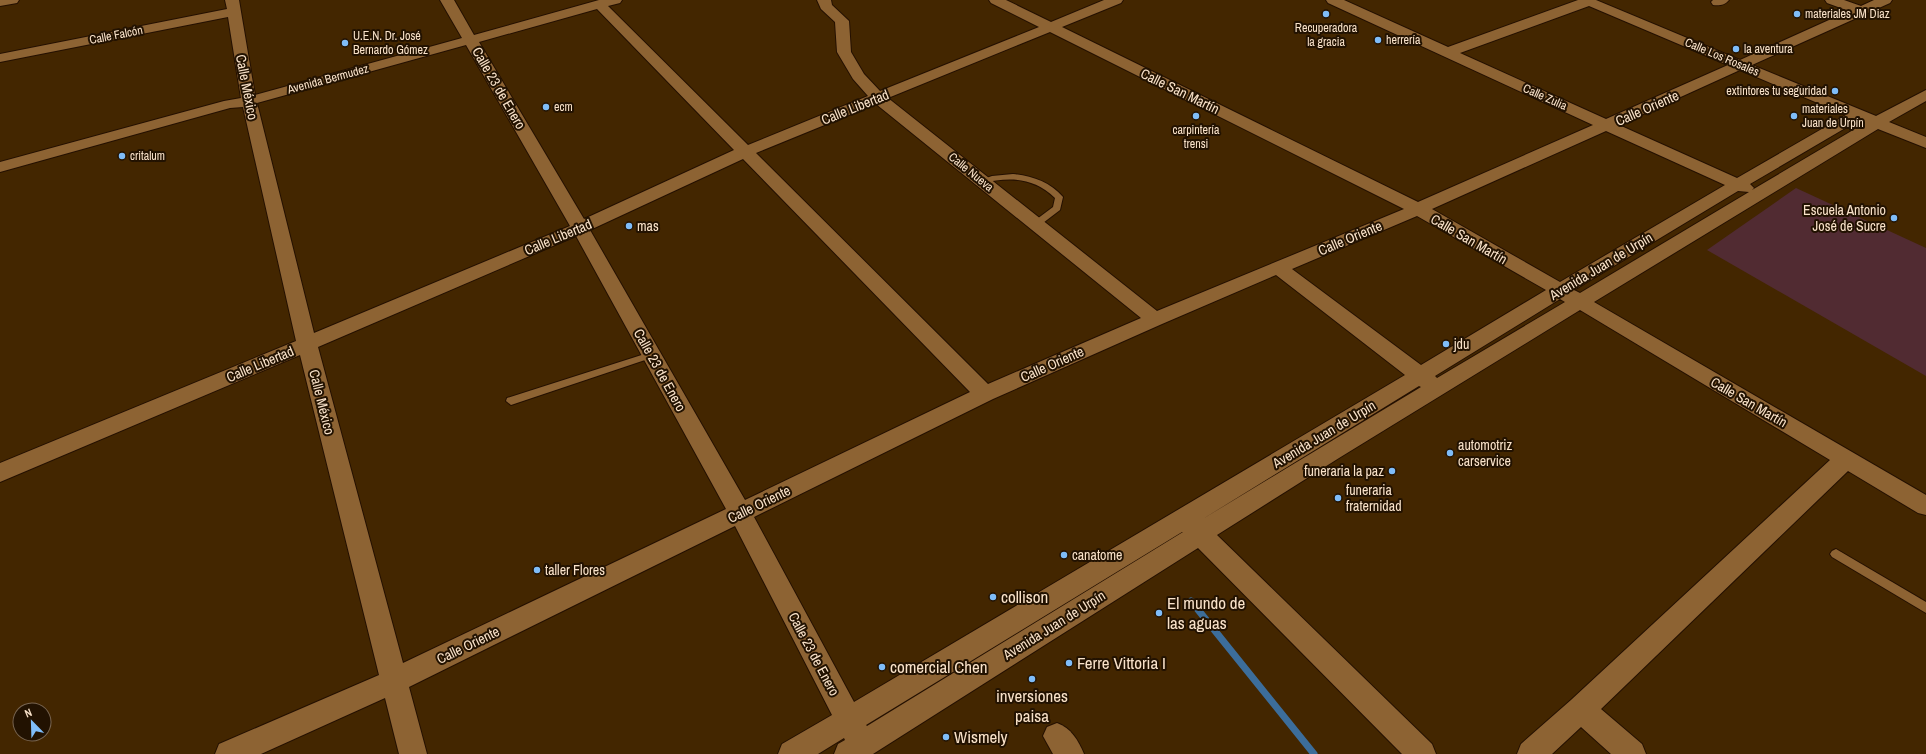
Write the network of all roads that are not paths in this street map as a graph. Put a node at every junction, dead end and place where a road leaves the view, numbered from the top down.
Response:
1 (12, 0) edge
2 (447, 0) edge
3 (824, 0) edge
4 (996, 0) edge
5 (1116, 0) edge
6 (1332, 0) edge
7 (1832, 0) edge
8 (1885, 0) edge
9 (1587, 1) edge
10 (0, 2) edge
11 (607, 2) edge
12 (232, 6) edge
13 (1862, 11) junction
14 (1051, 27) junction
15 (471, 40) junction
16 (1446, 53) junction
17 (0, 58) edge
18 (1742, 65) junction
19 (1926, 94) edge
20 (878, 98) junction
21 (249, 101) junction
22 (1866, 119) junction
23 (1609, 125) junction
24 (1926, 143) edge
25 (746, 151) junction
26 (0, 167) edge
27 (0, 171) edge
28 (982, 181) junction
29 (1736, 184) junction
30 (1758, 194) junction
31 (1418, 210) junction
32 (1036, 224) junction
33 (580, 228) junction
34 (1279, 268) junction
35 (1560, 290) junction
36 (1578, 302) junction
37 (1155, 319) junction
38 (307, 344) junction
39 (652, 355) junction
40 (1429, 381) junction
41 (985, 394) junction
42 (512, 401) dead end
43 (1846, 458) junction
44 (0, 473) edge
45 (1926, 506) edge
46 (740, 513) junction
47 (1192, 526) junction
48 (1836, 554) dead end
49 (1926, 608) edge
50 (394, 681) junction
51 (1581, 709) junction
52 (848, 719) junction
53 (859, 751) edge
54 (229, 754) edge
55 (413, 754) edge
56 (792, 754) edge
57 (1422, 754) edge
58 (1531, 754) edge
59 (1632, 754) edge

1 - 10 street
2 - 15 street, Calle 23 de Enero
3 - 20 street, Calle Nueva
4 - 14 street, Calle San Martín
5 - 14 street, Calle Libertad
6 - 16 street, Calle Zulia
7 - 13 street
8 - 13 street, Calle Oriente
9 - 16 street
9 - 18 street, Calle Los Rosales
11 - 15 street, Avenida Bermudez
11 - 25 street
12 - 17 street, Calle Falcón
12 - 21 street, Calle México
13 - 18 street, Calle Oriente
14 - 20 street, Calle Libertad
14 - 31 street, Calle San Martín
15 - 21 street, Avenida Bermudez
15 - 33 street, Calle 23 de Enero
16 - 23 street, Calle Zulia
18 - 22 street, Calle Los Rosales
18 - 23 street, Calle Oriente
19 - 22 street
20 - 25 street, Calle Libertad
20 - 28 street, Calle Nueva
21 - 26 street, Avenida Bermudez
21 - 27 street, Avenida Bermudez
21 - 38 street, Calle México
22 - 24 street, Calle Los Rosales
22 - 29 street, Avenida Juan de Urpín
22 - 30 street, Avenida Juan de Urpín
23 - 29 street, Calle Zulia
23 - 31 street, Calle Oriente
25 - 33 street, Calle Libertad
25 - 41 street
28 - 32 street, Calle Nueva
28 - 32 lane
29 - 30 street, Calle Zulia
29 - 35 street, Avenida Juan de Urpín
30 - 36 street, Avenida Juan de Urpín
31 - 34 street, Calle Oriente
31 - 35 street, Calle San Martín
32 - 37 street, Calle Nueva
33 - 38 street, Calle Libertad
33 - 39 street, Calle 23 de Enero
34 - 37 street, Calle Oriente
34 - 40 street
35 - 36 street, Calle San Martín
35 - 40 street, Avenida Juan de Urpín
36 - 40 street, Avenida Juan de Urpín
36 - 43 street, Calle San Martín
37 - 41 street, Calle Oriente
38 - 44 street, Calle Libertad
38 - 50 street, Calle México
39 - 42 lane
39 - 46 street, Calle 23 de Enero
40 - 47 street, Avenida Juan de Urpín
41 - 46 street, Calle Oriente
43 - 45 street, Calle San Martín
43 - 51 street
46 - 50 street, Calle Oriente
46 - 52 street, Calle 23 de Enero
47 - 52 street, Avenida Juan de Urpín
47 - 53 street, Avenida Juan de Urpín
47 - 57 street
48 - 49 lane
50 - 54 street, Calle Oriente
50 - 55 street, Calle México
51 - 58 street
51 - 59 street
52 - 53 street, Calle 23 de Enero
52 - 56 street, Avenida Juan de Urpín

